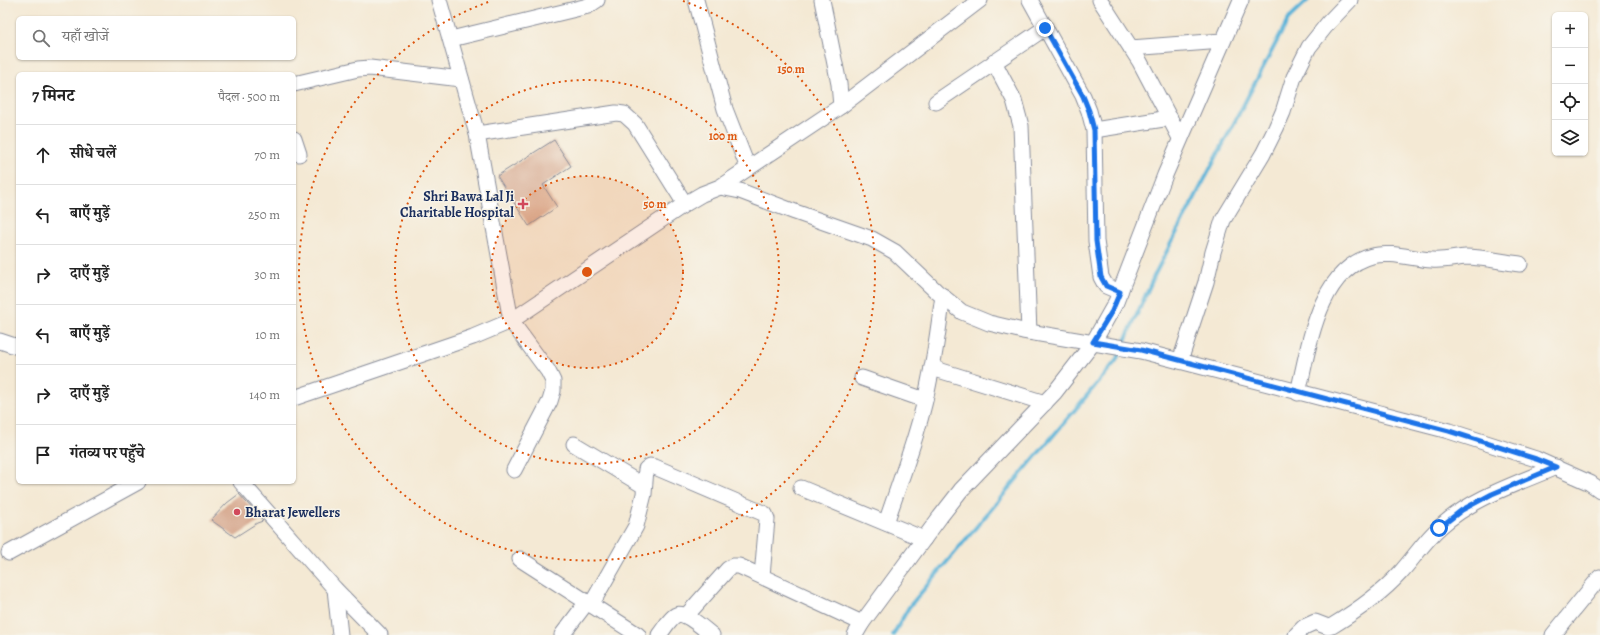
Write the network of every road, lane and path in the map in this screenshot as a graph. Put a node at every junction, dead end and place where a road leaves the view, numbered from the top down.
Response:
1 (439, 0) edge
2 (597, 0) edge
3 (696, 0) edge
4 (822, 0) edge
5 (980, 0) edge
6 (1030, 0) edge
7 (1100, 0) edge
8 (1241, 0) edge
9 (1350, 0) edge
10 (1045, 28) junction
11 (451, 39) junction
12 (1222, 41) junction
13 (1131, 48) junction
14 (994, 62) junction
15 (461, 79) junction
16 (296, 84) edge
17 (936, 102) dead end
18 (841, 106) junction
19 (1170, 118) junction
20 (1094, 130) junction
21 (477, 134) junction
22 (1180, 138) junction
23 (296, 144) edge
24 (300, 154) dead end
25 (748, 168) junction
26 (720, 187) junction
27 (685, 204) junction
28 (1520, 264) dead end
29 (1120, 292) junction
30 (943, 296) junction
31 (511, 321) junction
32 (1029, 332) junction
33 (0, 341) edge
34 (1099, 344) junction
35 (16, 346) edge
36 (1180, 361) junction
37 (932, 368) junction
38 (862, 378) dead end
39 (1298, 393) junction
40 (296, 397) edge
41 (925, 400) junction
42 (1044, 403) junction
43 (574, 444) dead end
44 (1556, 467) junction
45 (514, 470) dead end
46 (134, 484) edge
47 (243, 484) edge
48 (644, 486) junction
49 (801, 488) dead end
50 (1600, 490) edge
51 (886, 523) junction
52 (924, 539) junction
53 (9, 553) dead end
54 (520, 559) dead end
55 (762, 576) junction
56 (1600, 578) edge
57 (335, 589) junction
58 (589, 603) junction
59 (686, 616) junction
60 (858, 629) edge
61 (1556, 634) edge
62 (340, 635) edge
63 (380, 635) edge
64 (562, 635) edge
65 (638, 635) edge
66 (659, 635) edge
67 (712, 635) edge
68 (1296, 635) edge

1 - 11 street
2 - 11 street
3 - 25 street
4 - 18 street
5 - 18 street
6 - 10 street
7 - 13 street
8 - 12 street
9 - 36 street
10 - 14 street
10 - 20 street
11 - 15 street
12 - 13 street
12 - 22 street
13 - 19 street
14 - 17 street
14 - 32 street
15 - 16 street
15 - 21 street
18 - 25 street
19 - 20 street
19 - 22 street
20 - 29 street
21 - 27 street
21 - 31 street
22 - 29 street
23 - 24 street
25 - 26 street
26 - 27 street
26 - 30 street
27 - 31 street
28 - 39 street
29 - 34 street
30 - 32 street
30 - 37 street
31 - 40 street
31 - 45 street
32 - 34 street
33 - 35 street
34 - 36 street
34 - 42 street
36 - 39 street
37 - 41 street
37 - 42 street
38 - 41 street
39 - 44 street
41 - 51 street
42 - 52 street
43 - 48 street
44 - 50 street
44 - 68 street
46 - 53 street
47 - 57 street
48 - 55 street
48 - 58 street
49 - 51 street
51 - 52 street
52 - 60 street
54 - 58 street
55 - 59 street
55 - 60 street
56 - 61 street
57 - 62 street
57 - 63 street
58 - 64 street
58 - 65 street
59 - 66 street
59 - 67 street

